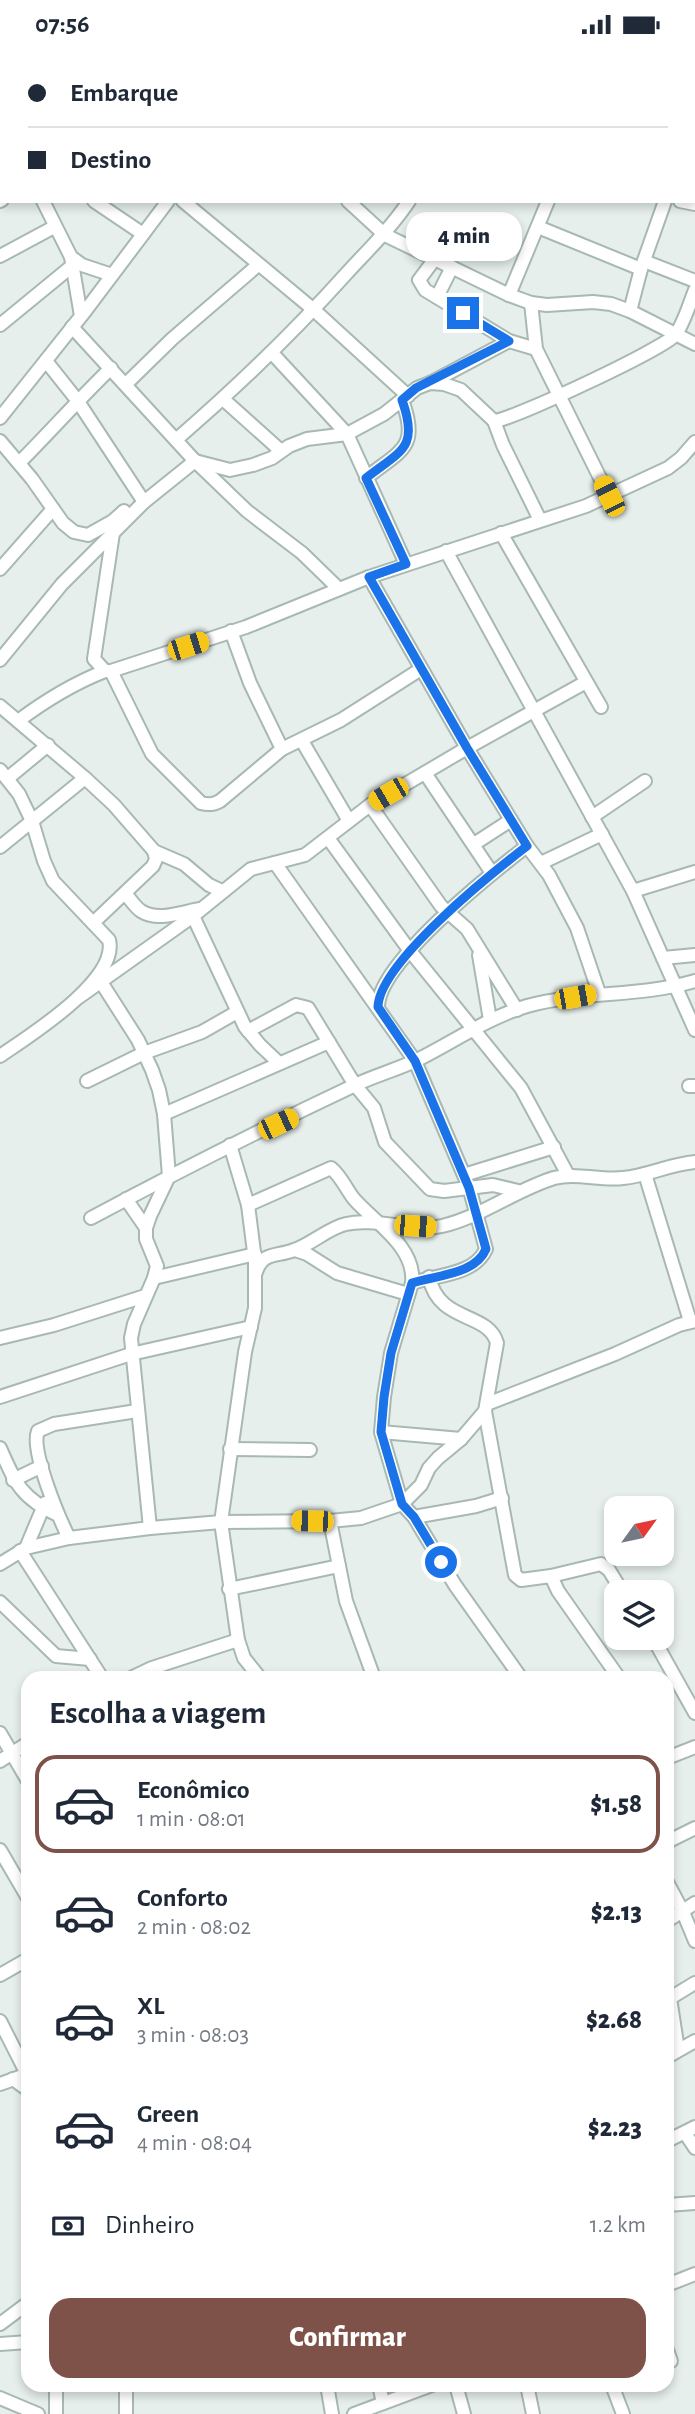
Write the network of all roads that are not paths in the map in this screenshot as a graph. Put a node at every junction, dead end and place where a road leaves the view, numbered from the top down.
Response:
1 (44, 203) edge
2 (97, 203) edge
3 (166, 203) edge
4 (185, 203) edge
5 (350, 203) edge
6 (408, 203) edge
7 (547, 203) edge
8 (664, 203) edge
9 (54, 226) junction
10 (538, 227) junction
11 (143, 234) junction
12 (385, 235) junction
13 (0, 256) edge
14 (434, 260) junction
15 (71, 261) junction
16 (258, 265) junction
17 (643, 265) junction
18 (452, 267) junction
19 (112, 275) junction
20 (695, 281) edge
21 (695, 290) edge
22 (509, 295) junction
23 (437, 297) junction
24 (531, 303) junction
25 (314, 310) junction
26 (630, 311) junction
27 (81, 316) junction
28 (0, 325) edge
29 (72, 327) junction
30 (677, 334) junction
31 (509, 341) junction
32 (695, 344) edge
33 (536, 349) junction
34 (272, 353) junction
35 (46, 361) junction
36 (111, 368) junction
37 (430, 383) junction
38 (125, 384) junction
39 (0, 394) edge
40 (558, 395) junction
41 (405, 398) junction
42 (223, 399) junction
43 (77, 400) junction
44 (10, 405) junction
45 (0, 418) edge
46 (494, 421) junction
47 (347, 434) junction
48 (177, 439) junction
49 (0, 441) edge
50 (695, 442) edge
51 (281, 451) junction
52 (195, 461) junction
53 (19, 463) junction
54 (366, 478) junction
55 (609, 496) junction
56 (141, 499) junction
57 (53, 509) junction
58 (540, 520) junction
59 (113, 533) junction
60 (501, 533) junction
61 (446, 551) junction
62 (92, 553) junction
63 (406, 564) junction
64 (107, 566) junction
65 (0, 569) edge
66 (369, 577) junction
67 (339, 589) junction
68 (231, 631) junction
69 (0, 660) edge
70 (421, 669) junction
71 (115, 673) junction
72 (586, 683) junction
73 (0, 706) edge
74 (601, 707) dead end
75 (534, 712) junction
76 (18, 721) junction
77 (302, 741) junction
78 (48, 745) junction
79 (467, 748) junction
80 (282, 749) junction
81 (425, 773) junction
82 (4, 774) edge
83 (85, 778) junction
84 (646, 781) dead end
85 (370, 805) junction
86 (592, 817) junction
87 (511, 820) junction
88 (32, 821) junction
89 (349, 821) junction
90 (601, 834) junction
91 (328, 838) junction
92 (474, 844) junction
93 (527, 846) junction
94 (0, 847) edge
95 (154, 851) junction
96 (275, 863) junction
97 (541, 863) junction
98 (695, 872) edge
99 (492, 873) junction
100 (209, 885) junction
101 (222, 891) junction
102 (633, 891) junction
103 (125, 893) junction
104 (198, 911) junction
105 (448, 912) junction
106 (93, 923) junction
107 (478, 948) junction
108 (410, 951) junction
109 (695, 955) edge
110 (663, 958) junction
111 (695, 981) edge
112 (101, 982) junction
113 (675, 987) junction
114 (599, 993) junction
115 (79, 997) junction
116 (378, 1007) junction
117 (517, 1010) junction
118 (237, 1011) junction
119 (490, 1020) junction
120 (474, 1029) junction
121 (695, 1030) edge
122 (248, 1031) junction
123 (329, 1042) junction
124 (144, 1053) junction
125 (0, 1056) edge
126 (415, 1061) junction
127 (279, 1063) junction
128 (87, 1081) dead end
129 (355, 1085) junction
130 (164, 1115) junction
131 (230, 1146) junction
132 (554, 1147) junction
133 (695, 1162) edge
134 (645, 1174) junction
135 (464, 1175) junction
136 (568, 1175) junction
137 (169, 1176) junction
138 (469, 1188) junction
139 (518, 1191) junction
140 (126, 1199) junction
141 (248, 1205) junction
142 (475, 1214) junction
143 (91, 1218) dead end
144 (379, 1224) junction
145 (146, 1228) junction
146 (295, 1250) junction
147 (255, 1254) junction
148 (255, 1274) junction
149 (429, 1277) junction
150 (154, 1278) junction
151 (410, 1288) junction
152 (145, 1296) junction
153 (692, 1321) edge
154 (251, 1327) junction
155 (0, 1338) edge
156 (131, 1354) junction
157 (0, 1397) edge
158 (486, 1407) junction
159 (137, 1411) junction
160 (381, 1432) junction
161 (461, 1439) junction
162 (0, 1448) edge
163 (230, 1449) junction
164 (310, 1450) dead end
165 (42, 1467) junction
166 (13, 1480) junction
167 (50, 1490) junction
168 (414, 1493) junction
169 (502, 1498) junction
170 (402, 1504) junction
171 (44, 1509) junction
172 (58, 1515) junction
173 (420, 1515) junction
174 (330, 1521) junction
175 (221, 1522) junction
176 (150, 1528) junction
177 (69, 1538) junction
178 (23, 1549) junction
179 (0, 1564) edge
180 (339, 1566) junction
181 (551, 1576) junction
182 (615, 1580) edge
183 (229, 1589) junction
184 (0, 1602) edge
185 (238, 1640) junction
186 (660, 1650) edge
187 (90, 1659) junction
188 (98, 1671) edge
189 (148, 1671) edge
190 (254, 1671) edge
191 (371, 1671) edge
192 (516, 1671) edge
193 (614, 1671) edge
194 (673, 1671) edge
195 (674, 1672) edge
196 (695, 1713) edge
197 (0, 1733) edge
198 (695, 1747) edge
199 (21, 1748) edge
200 (14, 1753) junction
201 (674, 1755) edge
202 (0, 1761) edge
203 (21, 1767) edge
204 (695, 1828) edge
205 (674, 1838) edge
206 (0, 1850) edge
207 (21, 1886) edge
208 (674, 1895) edge
209 (695, 1903) edge
210 (683, 1912) junction
211 (674, 1917) edge
212 (695, 1941) edge
213 (21, 1963) edge
214 (0, 1975) edge
215 (695, 1983) edge
216 (674, 1995) edge
217 (0, 2021) edge
218 (695, 2041) edge
219 (674, 2052) edge
220 (21, 2061) edge
221 (690, 2130) edge
222 (674, 2138) edge
223 (695, 2148) edge
224 (695, 2203) edge
225 (674, 2204) edge
226 (695, 2274) edge
227 (674, 2282) edge
228 (21, 2308) edge
229 (0, 2324) edge
230 (21, 2342) edge
231 (0, 2344) edge
232 (56, 2392) edge
233 (126, 2392) edge
234 (328, 2392) edge
235 (381, 2392) edge
236 (413, 2392) edge
237 (458, 2392) edge
238 (528, 2392) edge
239 (615, 2392) edge
240 (0, 2398) edge
241 (383, 2403) junction
242 (38, 2414) edge
243 (56, 2414) edge
244 (127, 2414) edge
245 (332, 2414) edge
246 (354, 2414) edge
247 (464, 2414) edge
248 (533, 2414) edge
249 (623, 2414) edge

1 - 9 street
2 - 11 street
3 - 11 street
4 - 16 street
5 - 12 street
6 - 12 street
7 - 10 street
8 - 17 street
9 - 13 street
9 - 15 street
10 - 17 street
10 - 22 street
11 - 19 street
12 - 14 street
12 - 25 street
14 - 18 street
14 - 23 street
15 - 19 street
15 - 27 street
15 - 28 street
16 - 25 street
16 - 38 street
17 - 20 street
17 - 26 street
18 - 22 street
18 - 23 street
19 - 27 street
21 - 30 street
22 - 24 street
23 - 31 street
24 - 26 street
24 - 33 street
25 - 34 street
25 - 41 street
26 - 30 street
27 - 29 street
29 - 35 street
29 - 36 street
30 - 32 street
30 - 40 street
31 - 33 street
31 - 37 street
33 - 40 street
34 - 42 street
34 - 47 street
35 - 43 street
35 - 44 street
36 - 38 street
36 - 43 street
37 - 41 street
37 - 46 street
38 - 48 street
39 - 44 street
40 - 46 street
40 - 55 street
41 - 47 street
41 - 54 street
42 - 48 street
42 - 51 street
43 - 53 street
43 - 56 street
44 - 45 street
46 - 58 street
47 - 51 street
47 - 54 street
48 - 52 street
49 - 53 street
50 - 55 street
51 - 52 street
52 - 56 street
52 - 67 street
53 - 57 street
54 - 63 street
55 - 58 street
56 - 57 street
56 - 59 street
57 - 65 street
58 - 60 street
59 - 62 street
59 - 64 street
60 - 61 street
60 - 72 street
61 - 63 street
61 - 75 street
62 - 64 street
62 - 69 street
63 - 66 street
64 - 71 street
66 - 67 street
66 - 70 street
67 - 68 street
68 - 71 street
68 - 80 street
70 - 77 street
70 - 79 street
71 - 76 street
71 - 80 street
72 - 74 street
72 - 75 street
73 - 76 street
75 - 79 street
75 - 86 street
76 - 78 street
77 - 80 street
77 - 89 street
78 - 82 street
78 - 83 street
79 - 81 street
79 - 87 street
81 - 85 street
81 - 92 street
82 - 88 street
83 - 88 street
83 - 95 street
84 - 86 street
85 - 89 street
85 - 105 street
86 - 90 street
87 - 92 street
87 - 93 street
88 - 94 street
88 - 106 street
89 - 91 street
90 - 97 street
90 - 102 street
91 - 96 street
91 - 108 street
92 - 99 street
93 - 97 street
93 - 99 street
95 - 100 street
95 - 103 street
96 - 101 street
96 - 116 street
97 - 114 street
98 - 102 street
99 - 105 street
100 - 101 street
100 - 104 street
101 - 104 street
102 - 110 street
103 - 104 street
103 - 106 street
104 - 112 street
104 - 118 street
105 - 107 street
105 - 108 street
106 - 115 street
107 - 117 street
107 - 119 street
108 - 116 street
108 - 120 street
109 - 110 street
110 - 113 street
111 - 113 street
112 - 115 street
112 - 124 street
113 - 114 street
113 - 121 street
114 - 117 street
115 - 125 street
116 - 126 street
117 - 119 street
118 - 122 street
118 - 124 street
119 - 120 street
120 - 126 street
120 - 132 street
122 - 123 street
122 - 127 street
123 - 127 street
123 - 129 street
124 - 128 street
124 - 130 street
126 - 129 street
126 - 135 street
127 - 130 street
129 - 131 street
129 - 138 street
130 - 137 street
131 - 137 street
131 - 141 street
132 - 135 street
132 - 136 street
133 - 134 street
134 - 136 street
134 - 153 street
135 - 138 street
136 - 139 street
137 - 140 street
137 - 145 street
138 - 139 street
138 - 142 street
139 - 142 street
140 - 143 street
140 - 145 street
141 - 144 street
141 - 147 street
142 - 144 street
142 - 149 street
144 - 146 street
144 - 151 street
145 - 150 street
146 - 148 street
146 - 151 street
147 - 148 street
147 - 150 street
148 - 154 street
149 - 151 street
149 - 158 street
150 - 152 street
151 - 160 street
152 - 155 street
152 - 156 street
153 - 158 street
154 - 156 street
154 - 163 street
156 - 157 street
156 - 159 street
158 - 161 street
158 - 169 street
159 - 165 street
159 - 176 street
160 - 161 street
160 - 170 street
161 - 168 street
162 - 166 street
163 - 164 street
163 - 175 street
165 - 166 street
165 - 167 street
166 - 171 street
167 - 171 street
167 - 172 street
168 - 170 street
168 - 173 street
169 - 173 street
169 - 181 street
170 - 173 street
170 - 174 street
171 - 172 street
171 - 178 street
172 - 177 street
173 - 192 street
174 - 175 street
174 - 180 street
175 - 176 street
175 - 183 street
176 - 177 street
177 - 178 street
178 - 179 street
178 - 187 street
180 - 183 street
180 - 191 street
181 - 182 street
181 - 193 street
183 - 185 street
184 - 187 street
185 - 189 street
185 - 190 street
186 - 194 street
187 - 188 street
195 - 196 street
197 - 200 street
198 - 201 street
199 - 200 street
200 - 202 street
200 - 203 street
204 - 205 street
206 - 207 street
208 - 210 street
209 - 210 street
210 - 211 street
210 - 212 street
213 - 214 street
215 - 216 street
217 - 220 street
218 - 219 street
221 - 222 street
221 - 223 street
224 - 225 street
226 - 227 street
228 - 229 street
230 - 231 street
232 - 243 street
233 - 244 street
234 - 245 street
235 - 241 street
236 - 241 street
237 - 247 street
238 - 248 street
239 - 249 street
240 - 242 street
241 - 246 street

